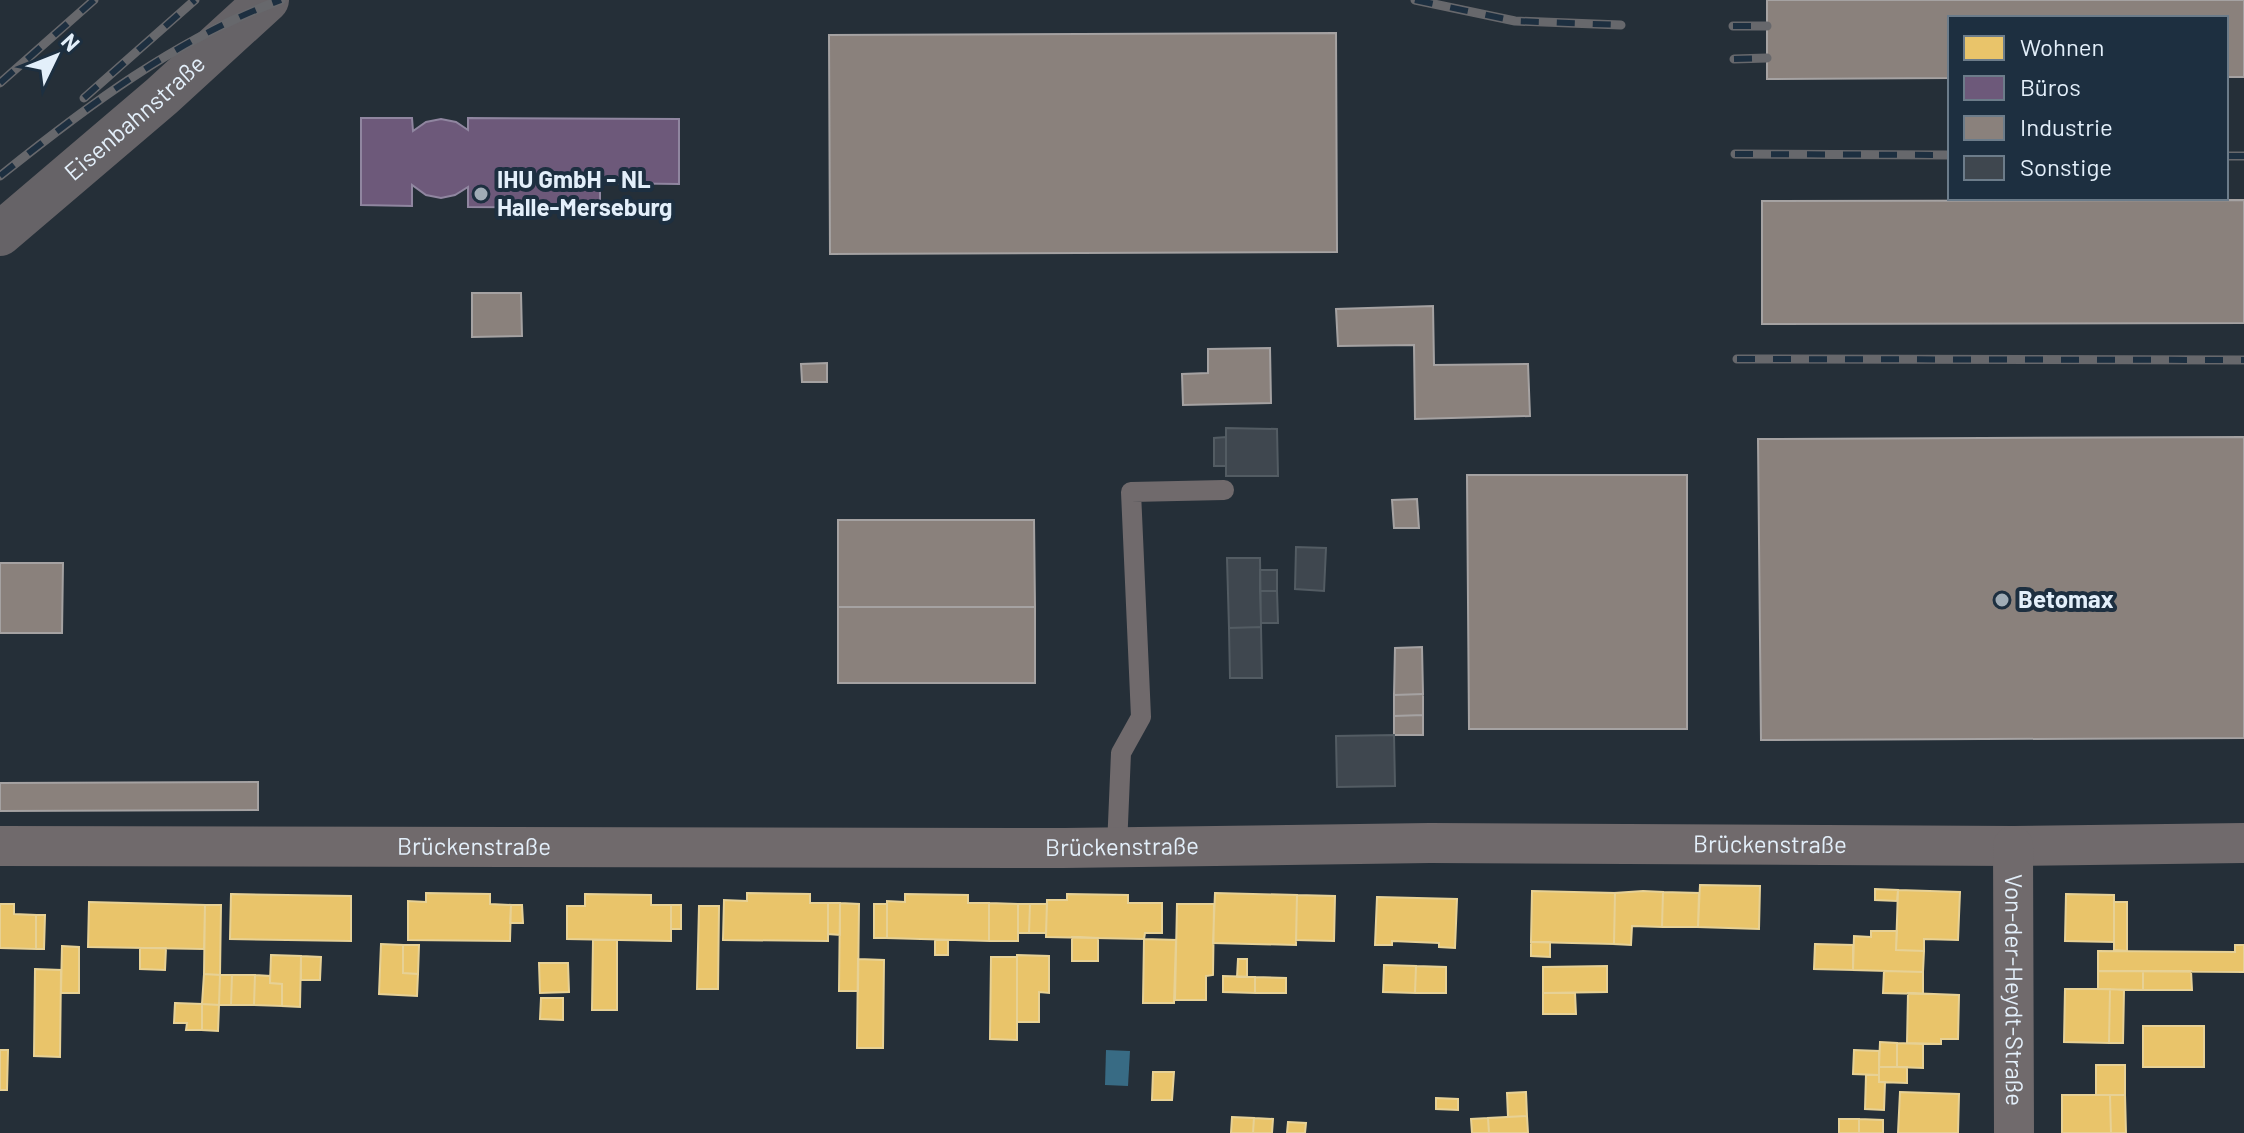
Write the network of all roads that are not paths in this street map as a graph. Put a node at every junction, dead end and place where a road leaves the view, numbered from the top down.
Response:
1 (267, 0) edge
2 (0, 234) edge
3 (1224, 490) dead end
4 (2244, 843) edge
5 (0, 846) edge
6 (2013, 846) junction
7 (1117, 847) junction
8 (2014, 1133) edge

1 - 2 street, Eisenbahnstraße
3 - 7 lane
4 - 6 street, Brückenstraße
5 - 7 street, Brückenstraße
6 - 7 street, Brückenstraße
6 - 8 street, Von-der-Heydt-Straße

